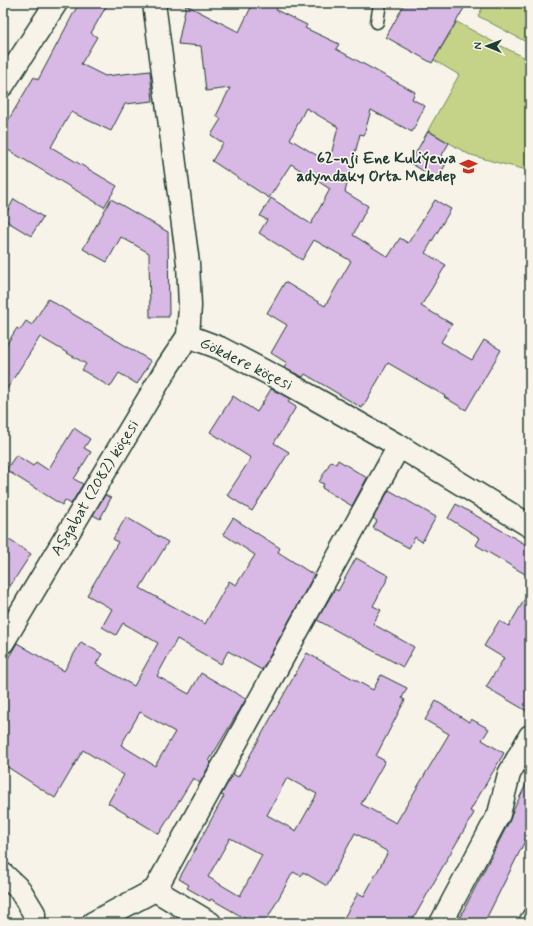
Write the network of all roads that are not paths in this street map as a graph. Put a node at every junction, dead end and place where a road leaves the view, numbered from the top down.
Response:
1 (56, 3) edge
2 (154, 3) edge
3 (380, 3) edge
4 (377, 22) dead end
5 (3, 85) edge
6 (188, 336) junction
7 (399, 446) junction
8 (530, 526) edge
9 (3, 642) edge
10 (530, 736) edge
11 (3, 874) edge
12 (155, 890) junction
13 (530, 913) edge
14 (34, 923) edge
15 (92, 923) edge
16 (210, 923) edge
17 (441, 923) edge
18 (524, 923) edge

1 - 5 street
2 - 6 street, Gökdere köçesi
3 - 4 lane
6 - 7 street, Gökdere köçesi
6 - 9 street, Aşgabat (2082) köçesi
7 - 8 street, Gökdere köçesi
7 - 12 street
10 - 17 street
11 - 14 street
12 - 15 street
12 - 16 street
13 - 18 lane

